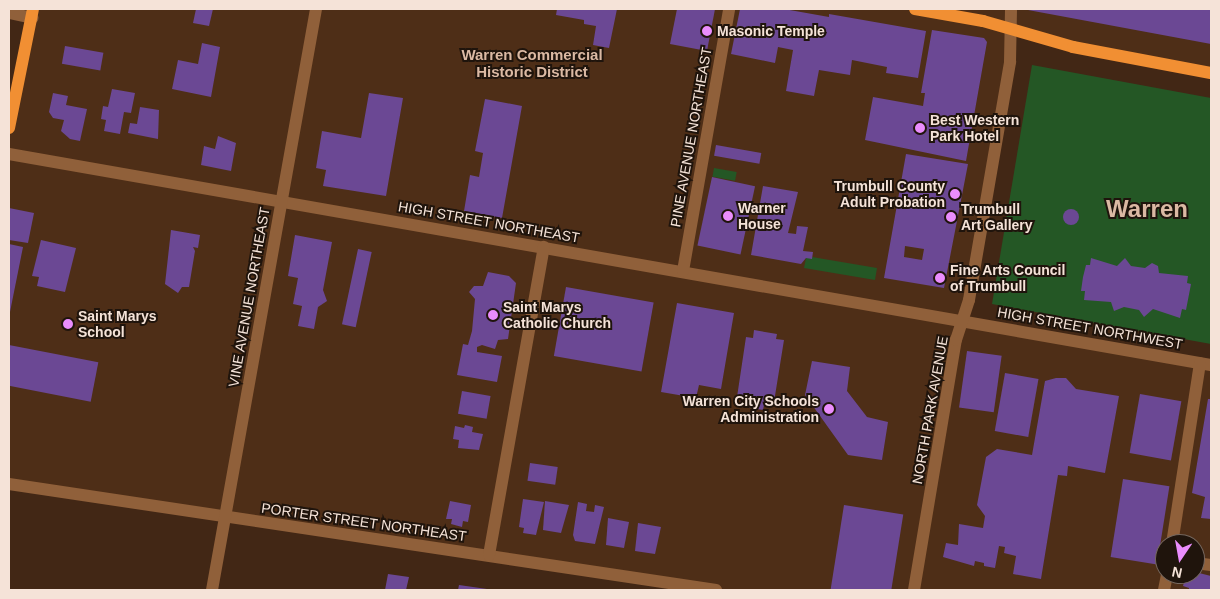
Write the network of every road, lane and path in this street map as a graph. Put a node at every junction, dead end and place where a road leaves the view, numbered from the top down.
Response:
1 (316, 9) edge
2 (729, 9) edge
3 (915, 9) edge
4 (1011, 9) edge
5 (9, 13) edge
6 (32, 13) edge
7 (1010, 28) junction
8 (1211, 73) edge
9 (9, 128) edge
10 (9, 154) edge
11 (281, 202) junction
12 (544, 247) junction
13 (682, 271) junction
14 (963, 320) junction
15 (1206, 364) edge
16 (9, 484) edge
17 (225, 517) junction
18 (1174, 534) edge
19 (489, 555) junction
20 (212, 590) edge
21 (716, 590) edge
22 (914, 590) edge

1 - 11 street, VINE AVENUE NORTHEAST
2 - 13 street, PINE AVENUE NORTHEAST
3 - 7 main road
4 - 7 street, NORTH PARK AVENUE
5 - 6 street
6 - 9 main road
7 - 8 main road
7 - 14 street, NORTH PARK AVENUE
10 - 11 street, HIGH STREET NORTHEAST
11 - 12 street, HIGH STREET NORTHEAST
11 - 17 street, VINE AVENUE NORTHEAST
12 - 13 street, HIGH STREET NORTHEAST
12 - 19 street
13 - 14 street, HIGH STREET NORTHEAST
14 - 15 street, HIGH STREET NORTHWEST
14 - 22 street, NORTH PARK AVENUE
15 - 18 street
16 - 17 street, PORTER STREET NORTHEAST
17 - 19 street, PORTER STREET NORTHEAST
17 - 20 street, VINE AVENUE NORTHEAST
19 - 21 street, PORTER STREET NORTHEAST

